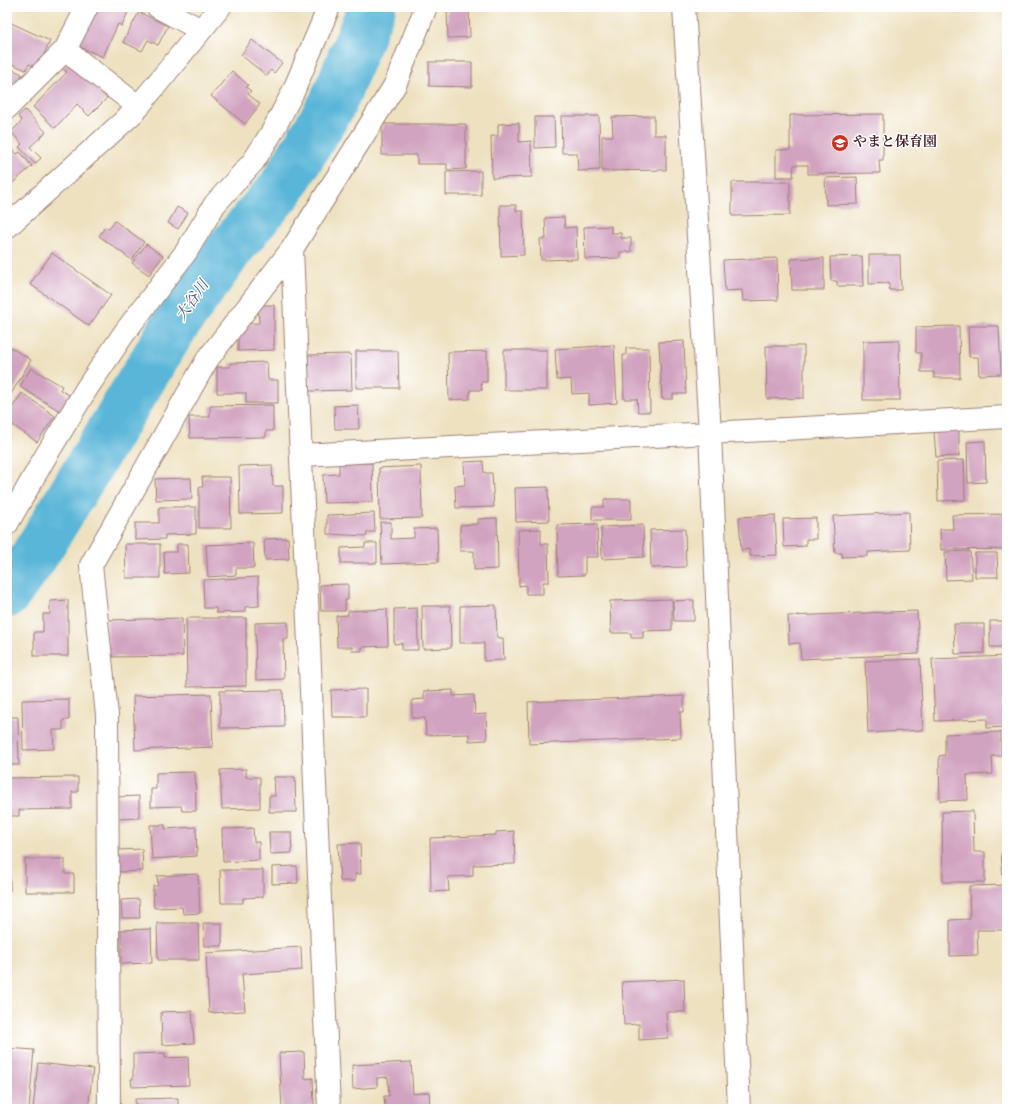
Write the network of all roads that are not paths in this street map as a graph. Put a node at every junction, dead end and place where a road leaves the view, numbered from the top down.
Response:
1 (87, 7) edge
2 (158, 7) edge
3 (220, 7) edge
4 (329, 7) edge
5 (426, 7) edge
6 (684, 7) edge
7 (201, 30) junction
8 (65, 50) junction
9 (138, 107) junction
10 (7, 108) edge
11 (7, 227) edge
12 (292, 249) junction
13 (1007, 417) edge
14 (710, 433) junction
15 (302, 455) junction
16 (7, 524) edge
17 (109, 1109) edge
18 (329, 1109) edge
19 (739, 1109) edge

1 - 8 street
2 - 7 street
3 - 7 street
4 - 16 street
5 - 12 street
6 - 14 street
7 - 9 street
8 - 9 street
8 - 10 street
9 - 11 street
12 - 15 street
12 - 17 street
13 - 14 street
14 - 15 street
14 - 19 street
15 - 18 street

